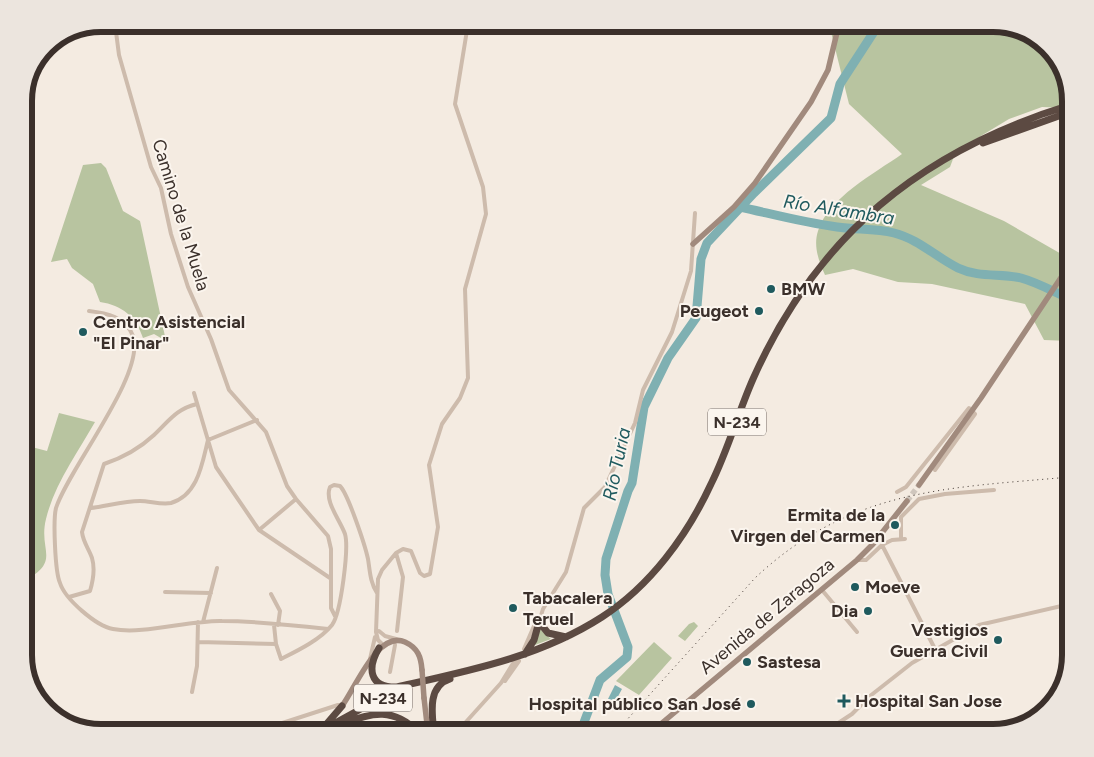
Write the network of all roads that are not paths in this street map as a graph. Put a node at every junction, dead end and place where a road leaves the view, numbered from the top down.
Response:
1 (116, 32) edge
2 (467, 32) edge
3 (837, 32) edge
4 (1062, 108) edge
5 (1062, 115) edge
6 (937, 163) junction
7 (695, 213) dead end
8 (693, 244) junction
9 (1062, 276) edge
10 (89, 311) dead end
11 (194, 393) dead end
12 (197, 404) junction
13 (973, 410) junction
14 (257, 420) junction
15 (208, 440) junction
16 (935, 470) dead end
17 (919, 485) tunnel mouth
18 (994, 490) dead end
19 (897, 492) dead end
20 (296, 499) junction
21 (907, 501) tunnel mouth
22 (91, 508) junction
23 (259, 530) junction
24 (882, 545) junction
25 (396, 553) junction
26 (857, 560) junction
27 (217, 568) dead end
28 (330, 578) junction
29 (822, 590) junction
30 (165, 592) dead end
31 (211, 593) junction
32 (377, 593) junction
33 (272, 594) dead end
34 (69, 597) junction
35 (1062, 606) edge
36 (335, 616) junction
37 (539, 619) junction
38 (198, 622) junction
39 (203, 622) junction
40 (276, 625) junction
41 (328, 629) junction
42 (377, 630) junction
43 (397, 631) dead end
44 (857, 632) dead end
45 (566, 637) junction
46 (199, 642) junction
47 (396, 642) junction
48 (276, 644) junction
49 (381, 646) junction
50 (936, 651) junction
51 (520, 656) junction
52 (500, 662) junction
53 (368, 665) junction
54 (390, 672) dead end
55 (438, 678) junction
56 (192, 692) dead end
57 (342, 706) junction
58 (279, 724) edge
59 (326, 724) edge
60 (334, 724) edge
61 (340, 724) edge
62 (407, 724) edge
63 (427, 724) edge
64 (433, 724) edge
65 (464, 724) edge
66 (661, 724) edge
67 (838, 724) edge

1 - 14 street, Camino de la Muela
2 - 25 street
3 - 8 main road
4 - 6 highway, N-234
5 - 6 highway, N-234
6 - 45 highway, N-234
7 - 8 street
8 - 37 street
9 - 13 main road
10 - 34 street
11 - 12 street
12 - 15 street
12 - 22 street
13 - 16 street
13 - 17 main road
13 - 19 street
14 - 15 street
14 - 20 street, Camino de la Muela
15 - 22 street
15 - 23 street
18 - 24 street, Avenida de Zaragoza
20 - 23 street
20 - 28 street, Camino de la Muela
21 - 26 main road, Avenida de Zaragoza
22 - 34 street
23 - 28 street
24 - 26 street, Avenida de Zaragoza
24 - 50 street
25 - 32 street
25 - 43 street
26 - 29 main road, Avenida de Zaragoza
27 - 31 street
28 - 36 street, Camino de la Muela
29 - 44 street
29 - 66 main road, Avenida de Zaragoza
30 - 31 street
31 - 39 street
32 - 36 street
32 - 42 street
33 - 40 street
34 - 38 street
35 - 50 street
36 - 41 street
37 - 45 highway
37 - 51 highway
38 - 39 street
38 - 46 street
39 - 40 street
40 - 41 street
40 - 48 street
41 - 48 street
42 - 47 street
42 - 49 street
42 - 53 street
45 - 51 highway, N-234
46 - 48 street
46 - 56 street
47 - 49 main road
47 - 54 street
47 - 63 main road, bridge
49 - 53 main road
49 - 55 highway
50 - 67 street
51 - 52 highway, N-234
51 - 65 street
52 - 55 highway, N-234
52 - 64 highway
53 - 57 main road
55 - 60 highway, N-234
57 - 58 street
57 - 59 highway
61 - 62 highway

